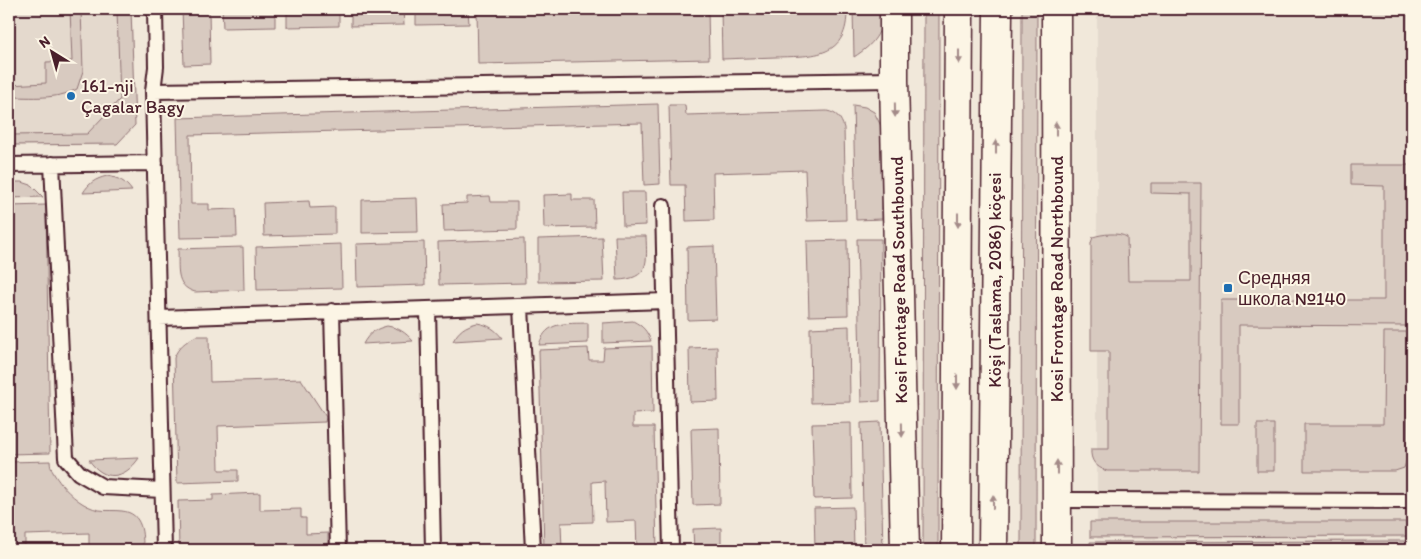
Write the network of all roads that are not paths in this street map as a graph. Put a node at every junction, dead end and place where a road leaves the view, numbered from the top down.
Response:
1 (155, 9) edge
2 (894, 9) edge
3 (959, 9) edge
4 (998, 9) edge
5 (1056, 9) edge
6 (894, 80) junction
7 (153, 92) junction
8 (155, 163) junction
9 (52, 164) junction
10 (9, 165) edge
11 (663, 206) dead end
12 (665, 301) junction
13 (521, 307) junction
14 (428, 309) junction
15 (332, 312) junction
16 (159, 318) junction
17 (162, 490) junction
18 (1057, 500) junction
19 (1412, 502) edge
20 (164, 550) edge
21 (338, 550) edge
22 (434, 550) edge
23 (533, 550) edge
24 (671, 550) edge
25 (905, 550) edge
26 (956, 550) edge
27 (993, 550) edge
28 (1057, 550) edge

1 - 7 lane
2 - 6 street, Kosi Frontage Road Southbound
3 -> 26 street, Köşi (Taslama, 2086) köçesi
27 -> 4 street, Köşi (Taslama, 2086) köçesi
18 -> 5 street, Kosi Frontage Road Northbound
6 - 7 lane
6 -> 25 street, Kosi Frontage Road Southbound
7 - 8 lane
8 - 9 lane
8 - 16 lane
9 - 10 lane
9 - 17 lane
11 - 12 lane
12 - 13 lane
12 - 24 lane
13 - 14 lane
13 - 23 lane
14 - 15 lane
14 - 22 lane
15 - 16 lane
15 - 21 lane
16 - 17 lane
17 - 20 lane
18 - 19 lane
18 - 28 street, Kosi Frontage Road Northbound

